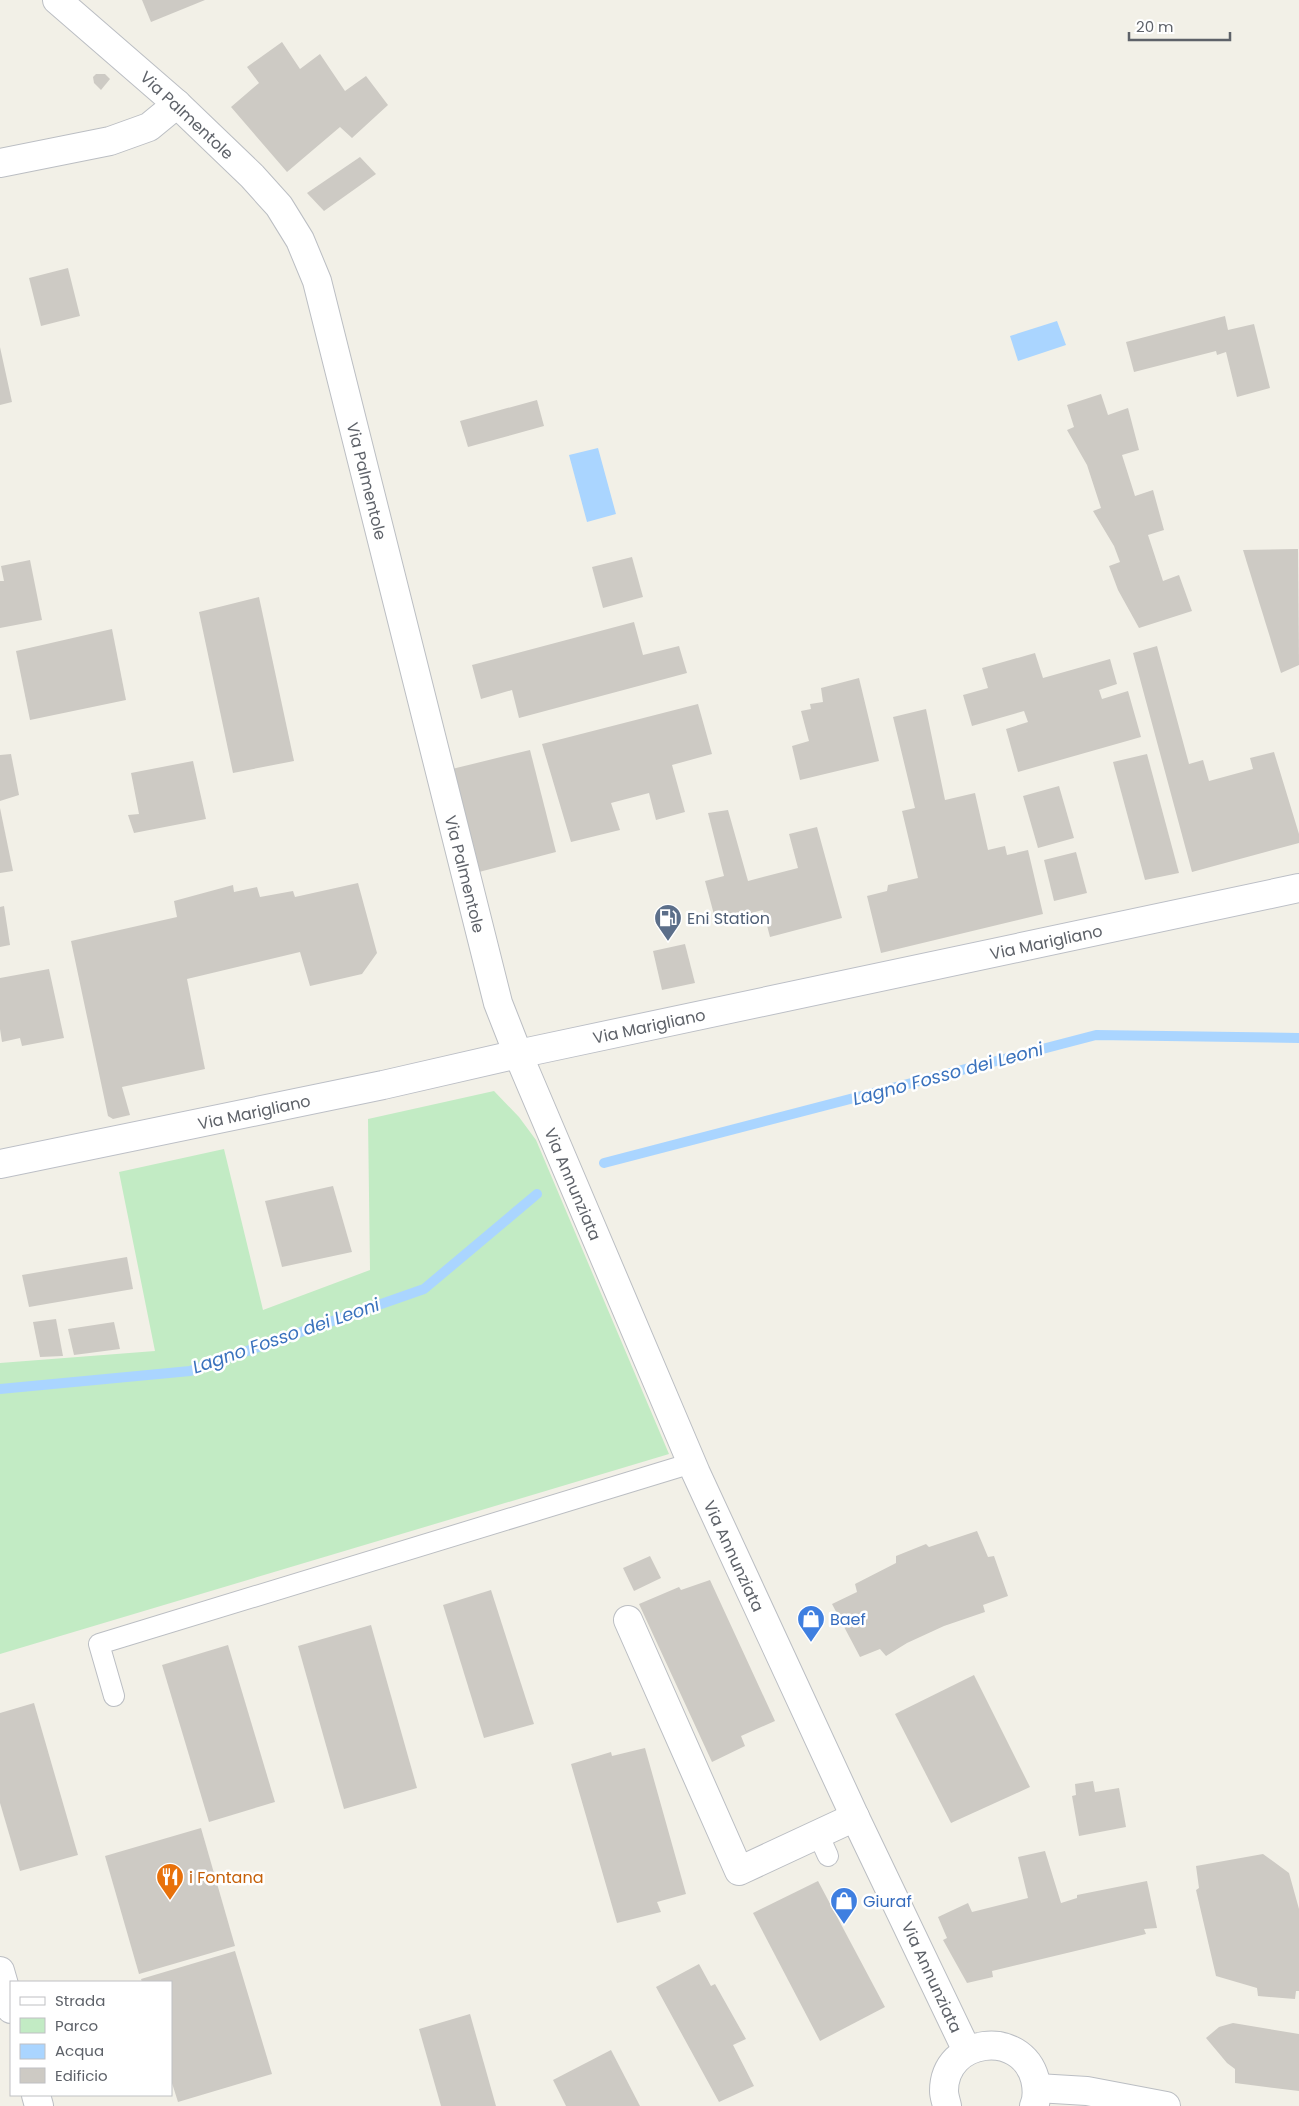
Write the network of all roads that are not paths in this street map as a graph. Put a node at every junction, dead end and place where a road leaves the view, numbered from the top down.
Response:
1 (57, 0) edge
2 (177, 104) junction
3 (0, 163) edge
4 (1299, 888) edge
5 (518, 1054) junction
6 (0, 1164) edge
7 (692, 1462) junction
8 (628, 1620) dead end
9 (114, 1696) dead end
10 (854, 1817) junction
11 (0, 1971) edge
12 (10, 2006) edge
13 (967, 2051) junction
14 (1036, 2097) edge
15 (947, 2106) edge
16 (1166, 2106) edge

1 - 2 street, Via Palmentole
2 - 3 street
2 - 5 street, Via Palmentole
4 - 5 street, Via Marigliano
5 - 6 street, Via Marigliano
5 - 7 street, Via Annunziata
7 - 9 lane
7 - 10 street, Via Annunziata
8 - 10 street
10 - 13 street, Via Annunziata
11 - 12 street
13 - 14 street
13 - 15 street
14 - 16 street

